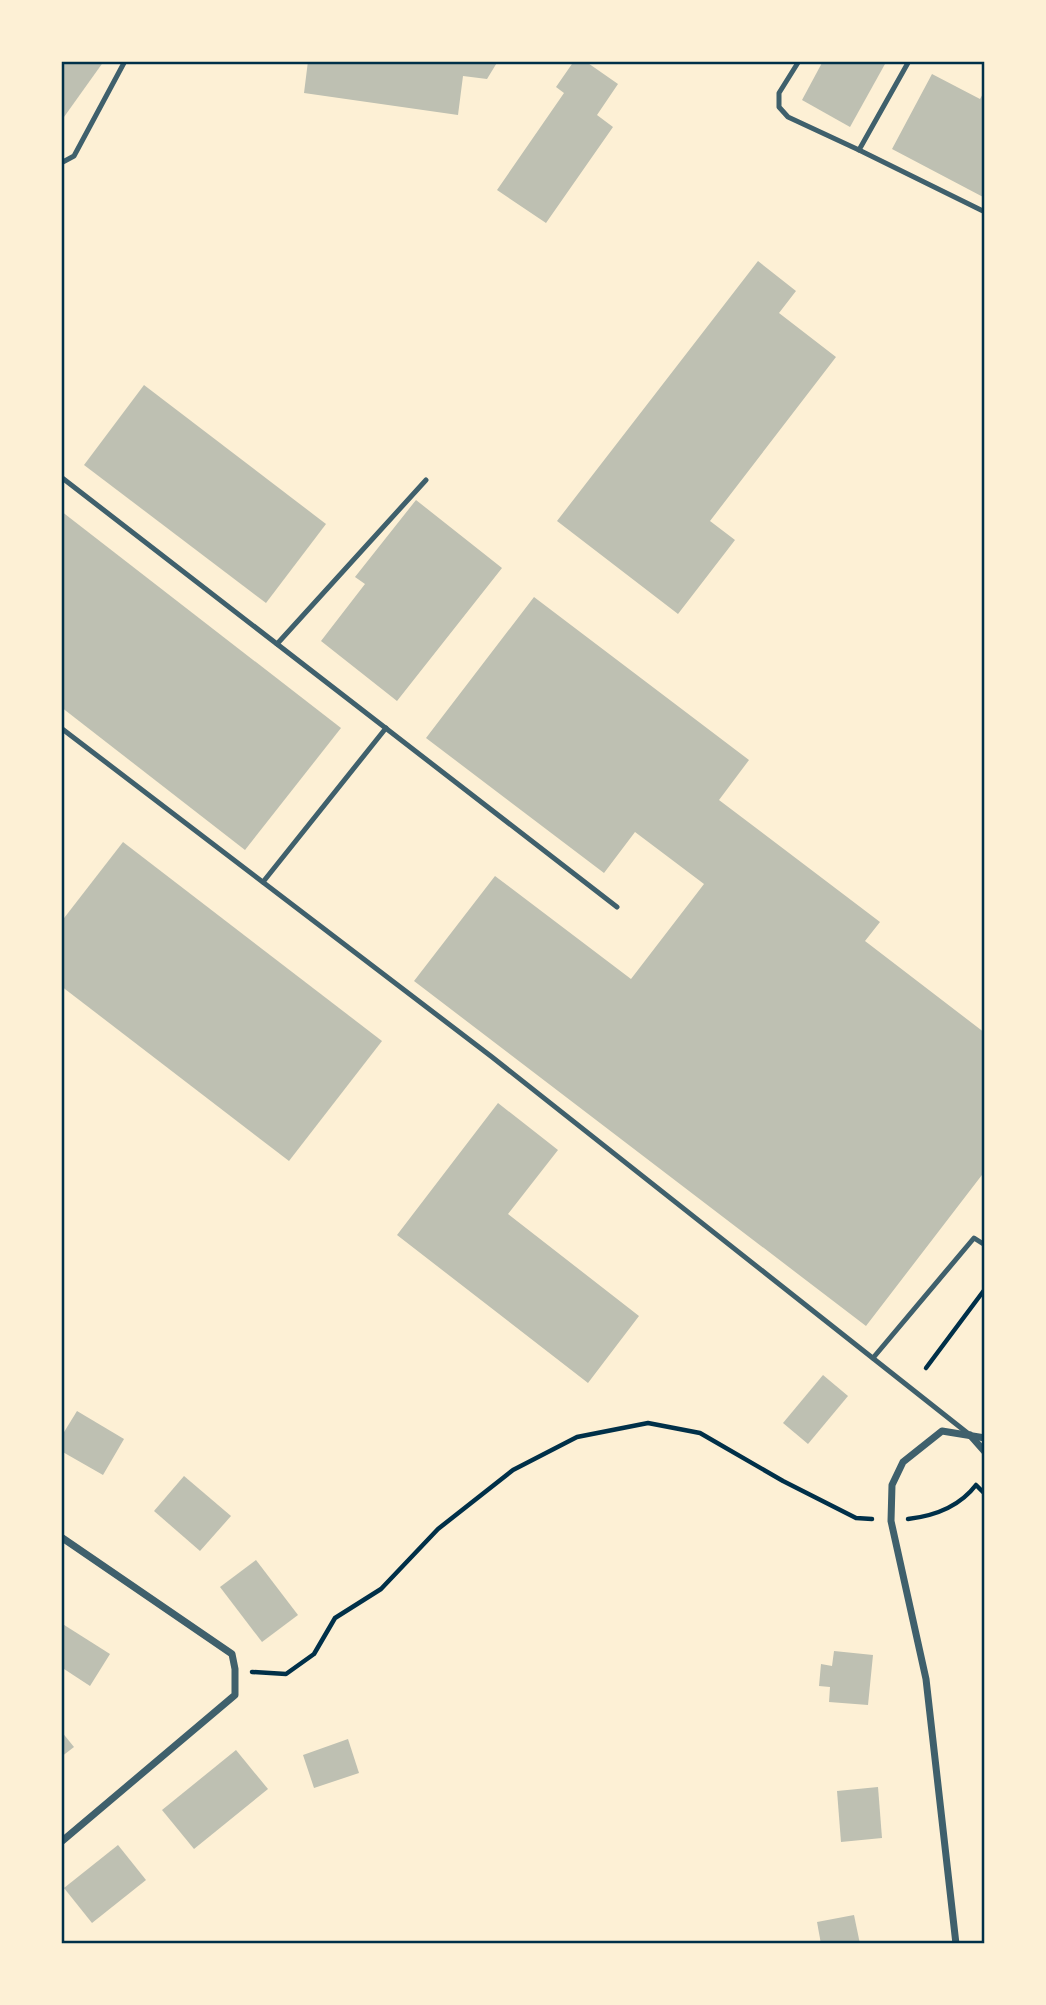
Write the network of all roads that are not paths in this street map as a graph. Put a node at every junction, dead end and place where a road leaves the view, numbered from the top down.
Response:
1 (125, 61) edge
2 (799, 61) edge
3 (909, 61) edge
4 (859, 150) junction
5 (61, 163) edge
6 (985, 212) edge
7 (61, 477) edge
8 (426, 480) dead end
9 (277, 644) junction
10 (61, 728) edge
11 (386, 728) junction
12 (263, 882) junction
13 (617, 907) dead end
14 (985, 1245) edge
15 (873, 1358) junction
16 (970, 1435) junction
17 (985, 1438) edge
18 (985, 1452) edge
19 (61, 1537) edge
20 (61, 1842) edge
21 (956, 1944) edge

1 - 5 lane
2 - 4 lane
3 - 4 lane
4 - 6 lane
7 - 9 lane
8 - 9 lane
9 - 11 lane
10 - 12 lane
11 - 12 lane
11 - 13 lane
12 - 15 lane
14 - 15 lane
15 - 16 lane
16 - 17 street
16 - 18 street
16 - 21 street
19 - 20 street

